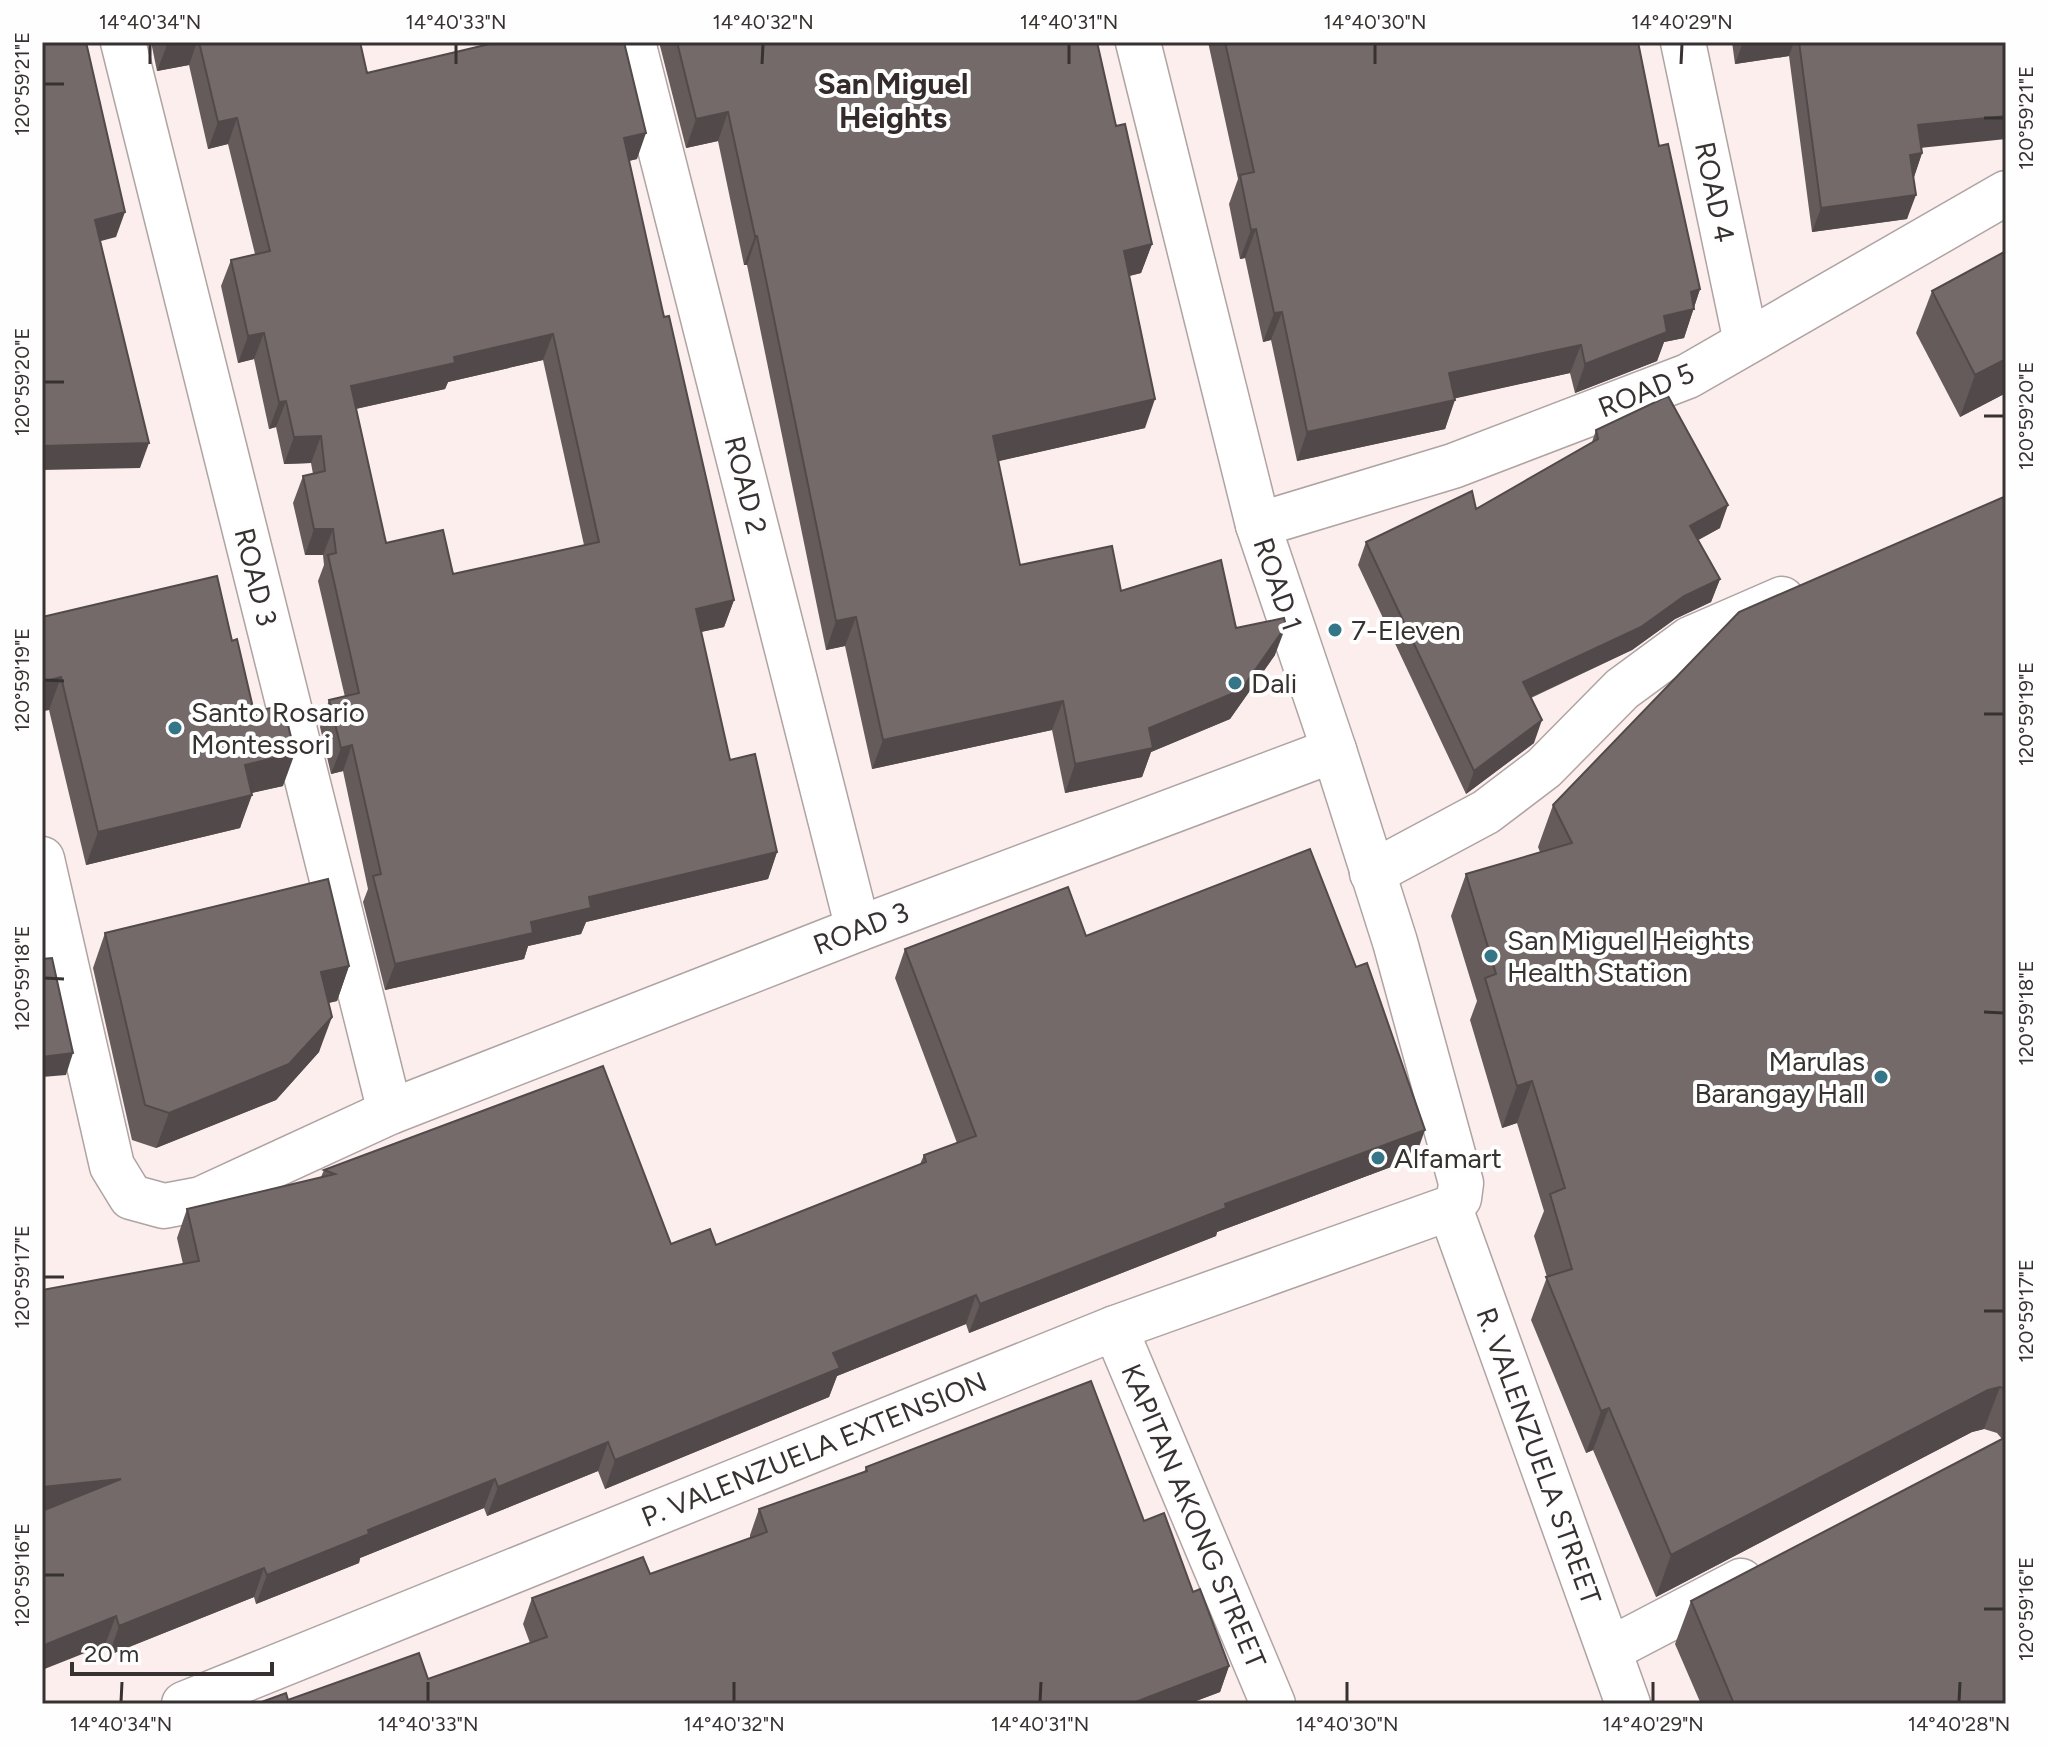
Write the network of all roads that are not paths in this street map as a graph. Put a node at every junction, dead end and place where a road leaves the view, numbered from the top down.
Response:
1 (123, 42) edge
2 (633, 42) edge
3 (1138, 42) edge
4 (1683, 42) edge
5 (2006, 193) edge
6 (1746, 342) junction
7 (1258, 525) junction
8 (1820, 582) edge
9 (1334, 750) junction
10 (42, 859) edge
11 (1372, 873) junction
12 (858, 929) junction
13 (390, 1112) junction
14 (1450, 1208) junction
15 (1115, 1328) junction
16 (1776, 1563) edge
17 (1609, 1650) junction
18 (1268, 1702) edge
19 (184, 1704) edge
20 (1628, 1704) edge

1 - 13 street, ROAD 3
2 - 12 street, ROAD 2
3 - 7 street, ROAD 1
4 - 6 street, ROAD 4
5 - 6 street, ROAD 5
6 - 7 street, ROAD 5
7 - 9 street, ROAD 1
8 - 11 street
9 - 11 street, ROAD 1
9 - 12 street, ROAD 3
10 - 13 street, ROAD 3
11 - 14 street, ROAD 1
12 - 13 street, ROAD 3
14 - 15 street, P. VALENZUELA EXTENSION
14 - 17 street, R. VALENZUELA STREET
15 - 18 street, KAPITAN AKONG STREET
15 - 19 street, P. VALENZUELA EXTENSION
16 - 17 street
17 - 20 street, R. VALENZUELA STREET

